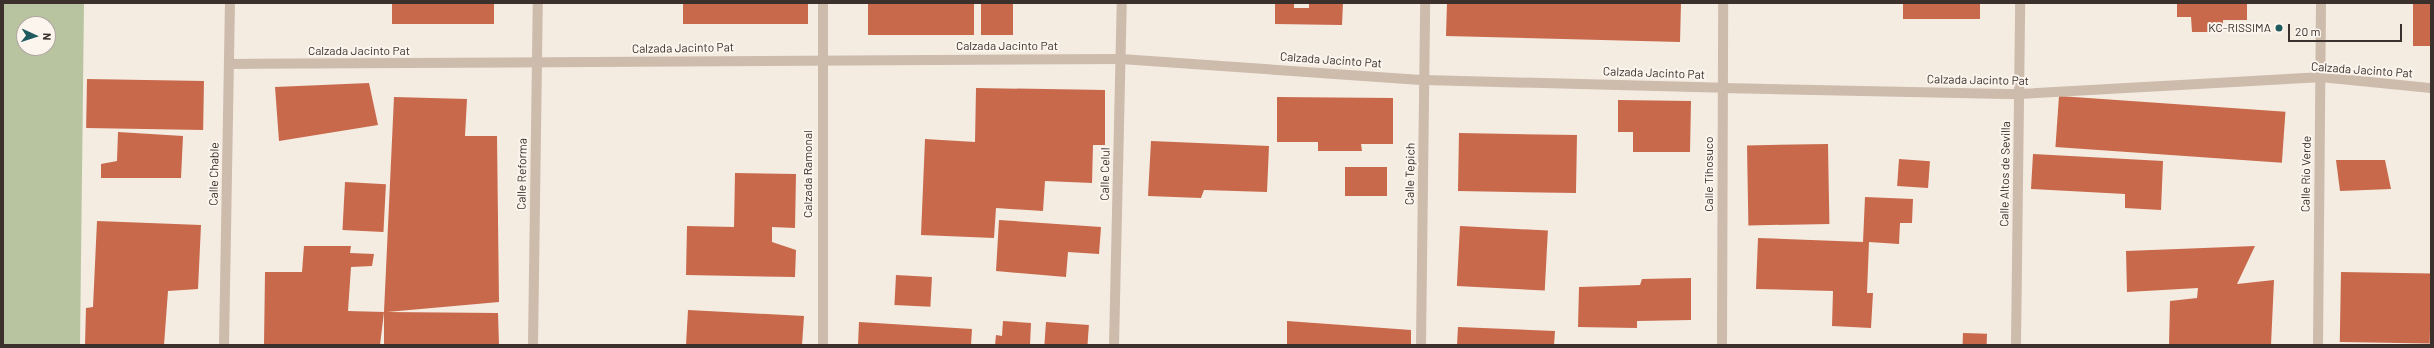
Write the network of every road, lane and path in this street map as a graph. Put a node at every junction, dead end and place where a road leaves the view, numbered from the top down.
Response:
1 (230, 3) edge
2 (538, 3) edge
3 (823, 3) edge
4 (1122, 3) edge
5 (1425, 3) edge
6 (1723, 3) edge
7 (2020, 3) edge
8 (2321, 3) edge
9 (820, 58) junction
10 (1121, 59) junction
11 (229, 64) junction
12 (537, 64) junction
13 (2320, 77) junction
14 (1424, 80) junction
15 (1722, 88) junction
16 (2431, 88) edge
17 (2019, 94) junction
18 (224, 345) edge
19 (533, 345) edge
20 (823, 345) edge
21 (1114, 345) edge
22 (1421, 345) edge
23 (1722, 345) edge
24 (2016, 345) edge
25 (2318, 345) edge

1 - 11 street, Calle Chable
2 - 12 street, Calle Reforma
3 - 9 street, Calzada Ramonal
4 - 10 street, Calle Celul
5 - 14 street, Calle Tepich
6 - 15 street, Calle Tihosuco
7 - 17 street, Calle Altos de Sevilla
8 - 13 street, Calle Río Verde
9 - 10 street, Calzada Jacinto Pat
9 - 12 street, Calzada Jacinto Pat
9 - 20 street, Calzada Ramonal
10 - 14 street, Calzada Jacinto Pat
10 - 21 street, Calle Celul
11 - 12 street, Calzada Jacinto Pat
11 - 18 street, Calle Chable
12 - 19 street, Calle Reforma
13 - 16 street, Calzada Jacinto Pat
13 - 17 street, Calzada Jacinto Pat
13 - 25 street, Calle Río Verde
14 - 15 street, Calzada Jacinto Pat
14 - 22 street, Calle Tepich
15 - 17 street, Calzada Jacinto Pat
15 - 23 street, Calle Tihosuco
17 - 24 street, Calle Altos de Sevilla

